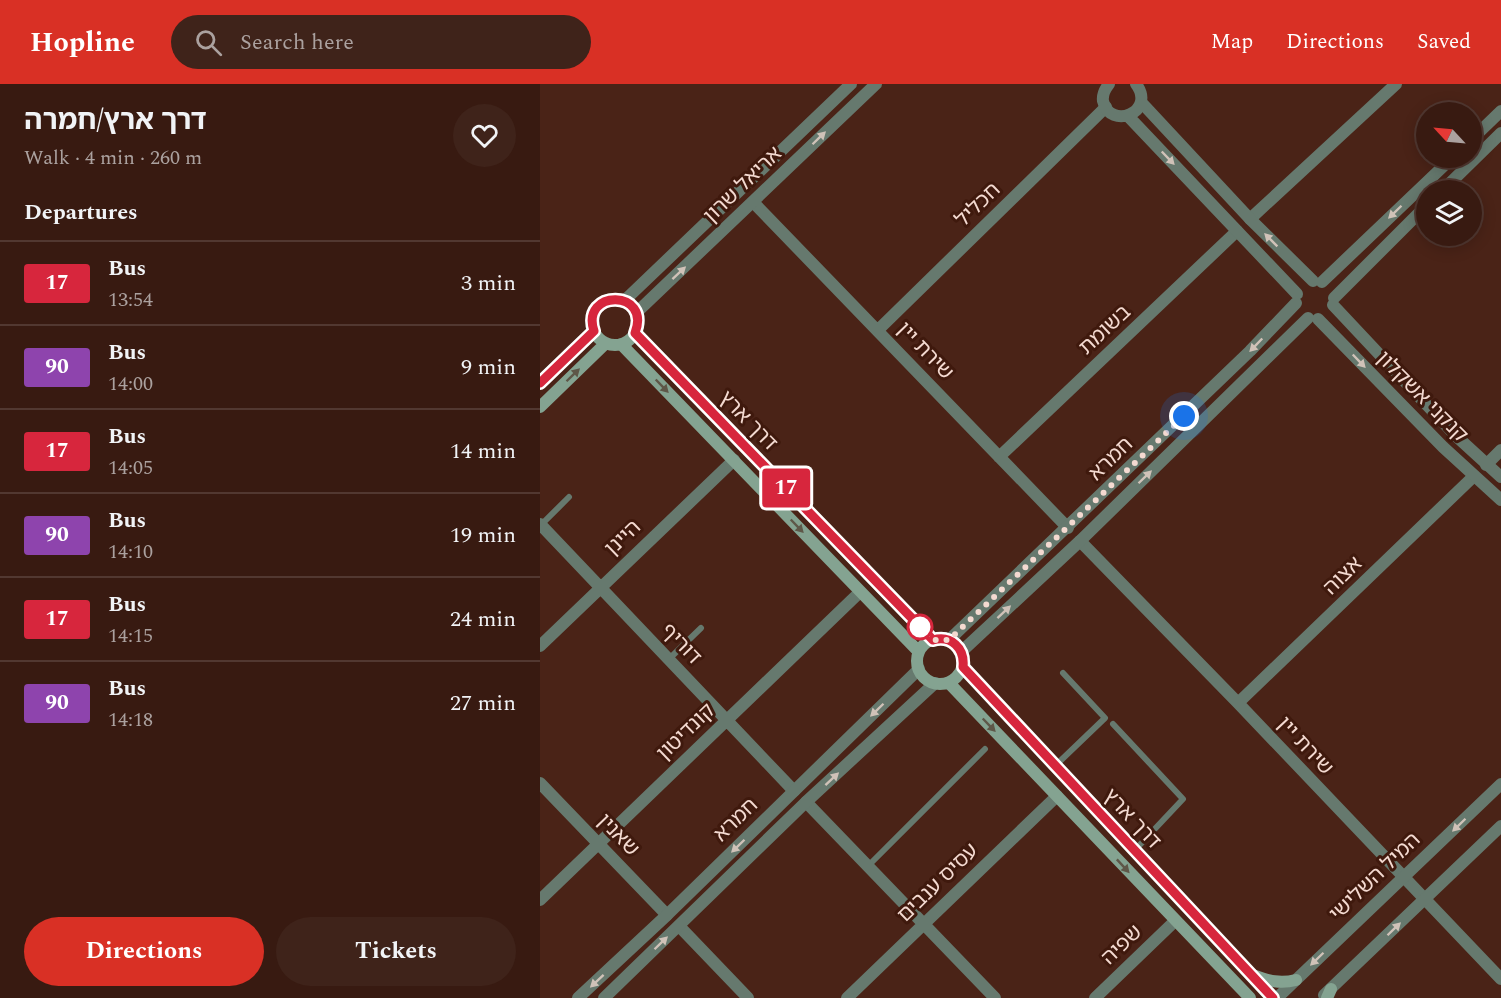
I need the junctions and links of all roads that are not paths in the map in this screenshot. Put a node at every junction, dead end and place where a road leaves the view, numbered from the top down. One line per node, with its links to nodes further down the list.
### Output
1 (850, 84): 20 (street, אריאל שרון)
2 (876, 84): 14 (street, אריאל שרון, one-way to 2)
3 (1136, 84): 6 (street)
4 (1396, 84): 16 (street)
5 (1103, 87): 7 (street)
6 (1141, 102): 9 (street); 16 (street)
7 (1106, 107): 9 (street); 24 (street, חכליל)
8 (1501, 111): 10 (street)
9 (1128, 116): 17 (street, one-way to 17)
10 (1482, 129)
11 (1501, 133): 13 (street)
12 (1441, 168): 18 (street, one-way to 18)
13 (1453, 180)
14 (753, 202): 22 (street, אריאל שרון, one-way to 14); 24 (street, שירת יין)
15 (1416, 216): 21 (street)
16 (1250, 219): 18 (street, one-way to 16)
17 (1237, 231): 19 (street); 32 (street, בשומת)
18 (1317, 282): 19 (street); 21 (street)
19 (1297, 298): 23 (street); 40 (street, חמרא, one-way to 40)
20 (624, 301): 22 (main road); 25 (main road)
21 (1334, 301): 23 (street); 34 (street, קנקני אשקלון)
22 (636, 313): 26 (main road)
23 (1313, 319): 35 (street, קנקני אשקלון, one-way to 35); 41 (street, חמרא, one-way to 23)
24 (878, 330): 32 (street, שירת יין)
25 (594, 331): 27 (main road); 29 (main road)
26 (635, 333): 28 (main road); 45 (main road, דרך ארץ)
27 (606, 343): 28 (main road); 30 (main road, one-way to 27)
28 (621, 344): 33 (main road, דרך ארץ, one-way to 33)
29 (540, 383)
30 (540, 407)
31 (1501, 450): 34 (street)
32 (999, 457): 40 (street, שירת יין)
33 (734, 460): 42 (street, היינן); 43 (main road, דרך ארץ, one-way to 43)
34 (1486, 465): 36 (street, קנקני אשקלון)
35 (1474, 476): 38 (street, קנקני אשקלון); 56 (street, אצוה)
36 (1501, 477)
37 (569, 497): 39 (lane)
38 (1501, 500)
39 (540, 525): 42 (street, דוריף)
40 (1068, 528): 46 (street, חמרא)
41 (1080, 541): 49 (street, חמרא, one-way to 41); 56 (street, שירת יין)
42 (599, 588): 47 (street, היינן); 50 (street, דוריף)
43 (860, 592): 48 (main road, דרך ארץ); 57 (street, קונדיטון)
44 (701, 628): 50 (lane)
45 (933, 640): 46 (main road); 48 (main road)
46 (949, 640): 49 (main road)
47 (540, 645)
48 (919, 652): 52 (main road)
49 (961, 652): 51 (main road)
50 (669, 659): 57 (street, דוריף)
51 (963, 667): 54 (main road); 60 (main road, דרך ארץ)
52 (919, 669): 55 (main road); 63 (street, חמרא, one-way to 63)
53 (1063, 673): 60 (lane)
54 (949, 682): 55 (main road); 64 (main road, דרך ארץ, one-way to 64)
55 (935, 684): 65 (street, חמרא, one-way to 55)
56 (1238, 703): 70 (street, שירת יין)
57 (727, 720): 63 (street, דוריף); 67 (street, קונדיטון)
58 (1113, 724): 68 (lane)
59 (985, 749): 69 (lane)
60 (1056, 766): 68 (main road, דרך ארץ)
61 (540, 783): 67 (street, שאנין)
62 (1501, 784): 70 (street, המיל השלישי, one-way to 70)
63 (794, 791): 73 (street, חמרא, one-way to 73)
64 (1057, 796): 74 (main road, דרך ארץ, one-way to 74); 75 (street, עסיס ענבים)
65 (806, 802): 69 (street); 76 (street, חמרא)
66 (1501, 826): 71 (street)
67 (598, 843): 72 (street, קונדיטון); 73 (street, שאנין)
68 (1134, 850): 77 (main road, דרך ארץ)
69 (868, 866): 75 (street)
70 (1403, 877): 71 (street, שירת יין); 79 (street, המיל השלישי, one-way to 79)
71 (1424, 899): 78 (street, שירת יין); 81 (street, one-way to 71)
72 (540, 900)
73 (667, 915): 82 (street, חמרא, one-way to 82)
74 (1175, 921): 80 (main road, דרך ארץ); 87 (street, שפיה)
75 (924, 924): 85 (street, עסיס ענבים); 86 (street)
76 (679, 926): 83 (street, חמרא, one-way to 76); 84 (street)
77 (1251, 975): 79 (main road); 89 (main road, דרך ארץ)
78 (1501, 979)
79 (1296, 980): 89 (street, המיל השלישי)
80 (1242, 993): 88 (main road, דרך ארץ)
81 (1326, 995)
82 (578, 998)
83 (604, 998)
84 (748, 998)
85 (847, 998)
86 (995, 998)
87 (1095, 998)
88 (1250, 998)
89 (1275, 998)

